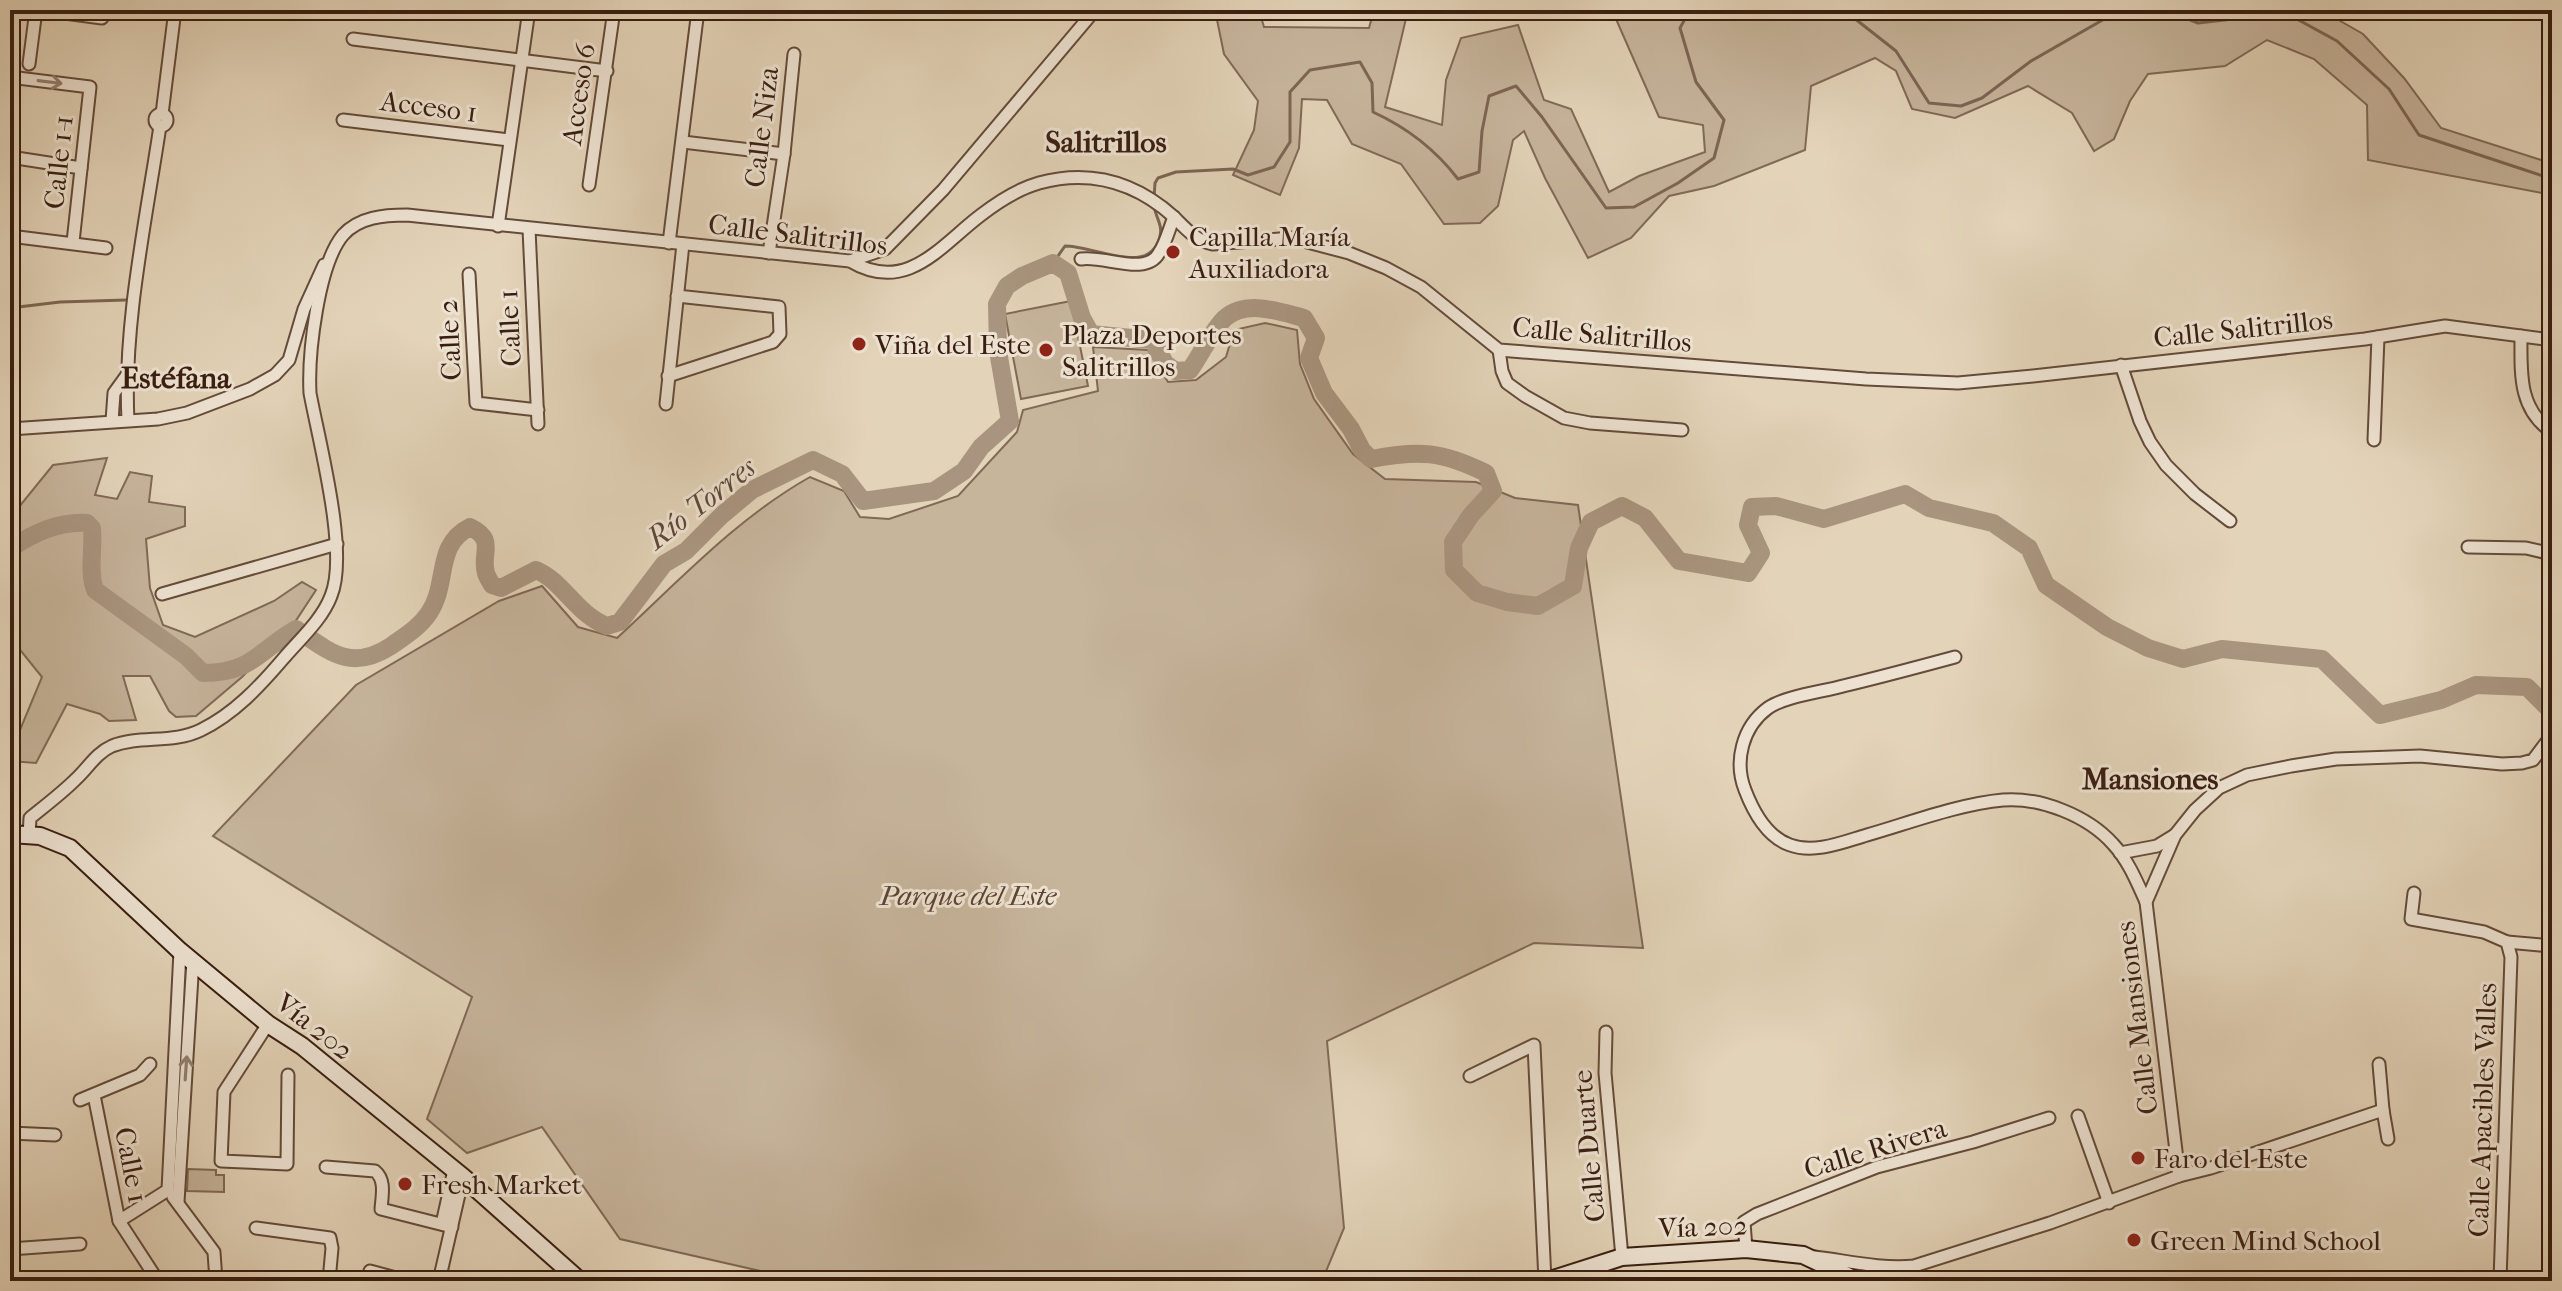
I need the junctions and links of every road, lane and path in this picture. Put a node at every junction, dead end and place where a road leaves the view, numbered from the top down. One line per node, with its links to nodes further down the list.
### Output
1 (39, 10): 7 (street); 11 (street)
2 (175, 10): 40 (street)
3 (529, 10): 10 (street)
4 (614, 10): 12 (street, Acceso 6)
5 (698, 10): 16 (street)
6 (1095, 10): 32 (street)
7 (102, 18)
8 (353, 39): 10 (street)
9 (794, 54): 17 (street, Calle Niza)
10 (521, 59): 12 (street); 15 (street)
11 (29, 64)
12 (607, 71): 20 (street, Acceso 6)
13 (10, 77): 19 (street, Calle 1-1, one-way to 19)
14 (343, 120): 15 (street, Acceso 1)
15 (509, 140): 22 (street)
16 (683, 142): 17 (street); 26 (street)
17 (784, 154): 30 (street, Calle Niza)
18 (10, 157): 19 (street)
19 (81, 168): 25 (street, Calle 1-1)
20 (589, 185)
21 (1169, 213): 31 (street); 32 (street, Calle Salitrillos); 38 (street, Calle Salitrillos)
22 (498, 226): 23 (street, Calle Salitrillos); 29 (street, Calle Salitrillos)
23 (529, 229): 26 (street, Calle Salitrillos); 43 (street, Calle 1)
24 (10, 236): 25 (street)
25 (73, 242): 28 (street)
26 (669, 243): 27 (street, Calle Salitrillos)
27 (683, 244): 30 (street, Calle Salitrillos); 34 (street)
28 (106, 248)
29 (332, 250): 44 (street); 52 (street)
30 (769, 253): 32 (street, Calle Salitrillos)
31 (1081, 259)
32 (850, 261)
33 (469, 274): 43 (street, Calle 2)
34 (677, 296): 41 (street); 41 (street)
35 (2521, 336): 36 (street, Calle Salitrillos); 37 (street, Calle Salitrillos); 49 (street)
36 (2378, 337): 39 (street, Calle Salitrillos); 50 (street)
37 (2552, 340)
38 (1499, 350): 39 (street, Calle Salitrillos); 48 (street)
39 (2121, 365): 51 (street)
40 (127, 374): 44 (street); 45 (street)
41 (668, 376): 42 (street)
42 (666, 404)
43 (538, 410): 46 (street, Calle 1)
44 (128, 420): 45 (street)
45 (112, 421): 47 (street)
46 (538, 424)
47 (10, 429)
48 (1682, 430)
49 (2552, 432)
50 (2374, 440)
51 (2230, 521)
52 (337, 544): 55 (street); 60 (street)
53 (2468, 547): 54 (street)
54 (2552, 554)
55 (162, 594)
56 (1955, 657): 61 (street)
57 (2551, 737): 59 (street, Calle Mansiones)
58 (10, 834): 60 (main road, Vía 202)
59 (2175, 835): 61 (street); 63 (street, Calle Mansiones)
60 (29, 836): 66 (main road, Vía 202)
61 (2120, 853): 63 (street)
62 (2414, 893): 64 (street, Calle Apacibles Valles)
63 (2146, 902): 84 (street, Calle Mansiones)
64 (2507, 942): 65 (street, Calle Apacibles Valles); 105 (street, Calle Apacibles Valles)
65 (2552, 946)
66 (186, 955): 67 (main road, Vía 202); 75 (street)
67 (268, 1024): 71 (street); 83 (main road, Vía 202)
68 (1606, 1032): 95 (street, Calle Duarte)
69 (150, 1064): 73 (street)
70 (2379, 1064): 76 (street)
71 (288, 1075)
72 (1470, 1076): 103 (street)
73 (94, 1095): 74 (street); 88 (street, Calle 1)
74 (80, 1100)
75 (178, 1106): 85 (street); 86 (street)
76 (2383, 1110): 81 (street); 84 (street)
77 (2078, 1116): 87 (street)
78 (2049, 1118): 93 (street, Calle Rivera)
79 (10, 1133): 80 (street)
80 (55, 1135)
81 (2388, 1139)
82 (326, 1167): 89 (street)
83 (459, 1174): 89 (street); 102 (main road, Vía 202)
84 (2179, 1176): 87 (street)
85 (168, 1190): 86 (street); 88 (street)
86 (178, 1202): 98 (street)
87 (2109, 1203): 94 (street)
88 (119, 1221): 97 (street, Calle 1)
89 (447, 1225): 101 (street)
90 (256, 1228): 99 (street)
91 (80, 1244): 92 (street)
92 (10, 1249)
93 (1746, 1249): 94 (main road, Vía 202); 95 (main road, Vía 202)
94 (1803, 1255): 104 (main road, Vía 202)
95 (1622, 1257): 103 (main road, Vía 202)
96 (370, 1271): 100 (street)
97 (158, 1281)
98 (216, 1281)
99 (329, 1281)
100 (407, 1281)
101 (439, 1281)
102 (580, 1281)
103 (1546, 1281)
104 (1858, 1281)
105 (2500, 1281)

